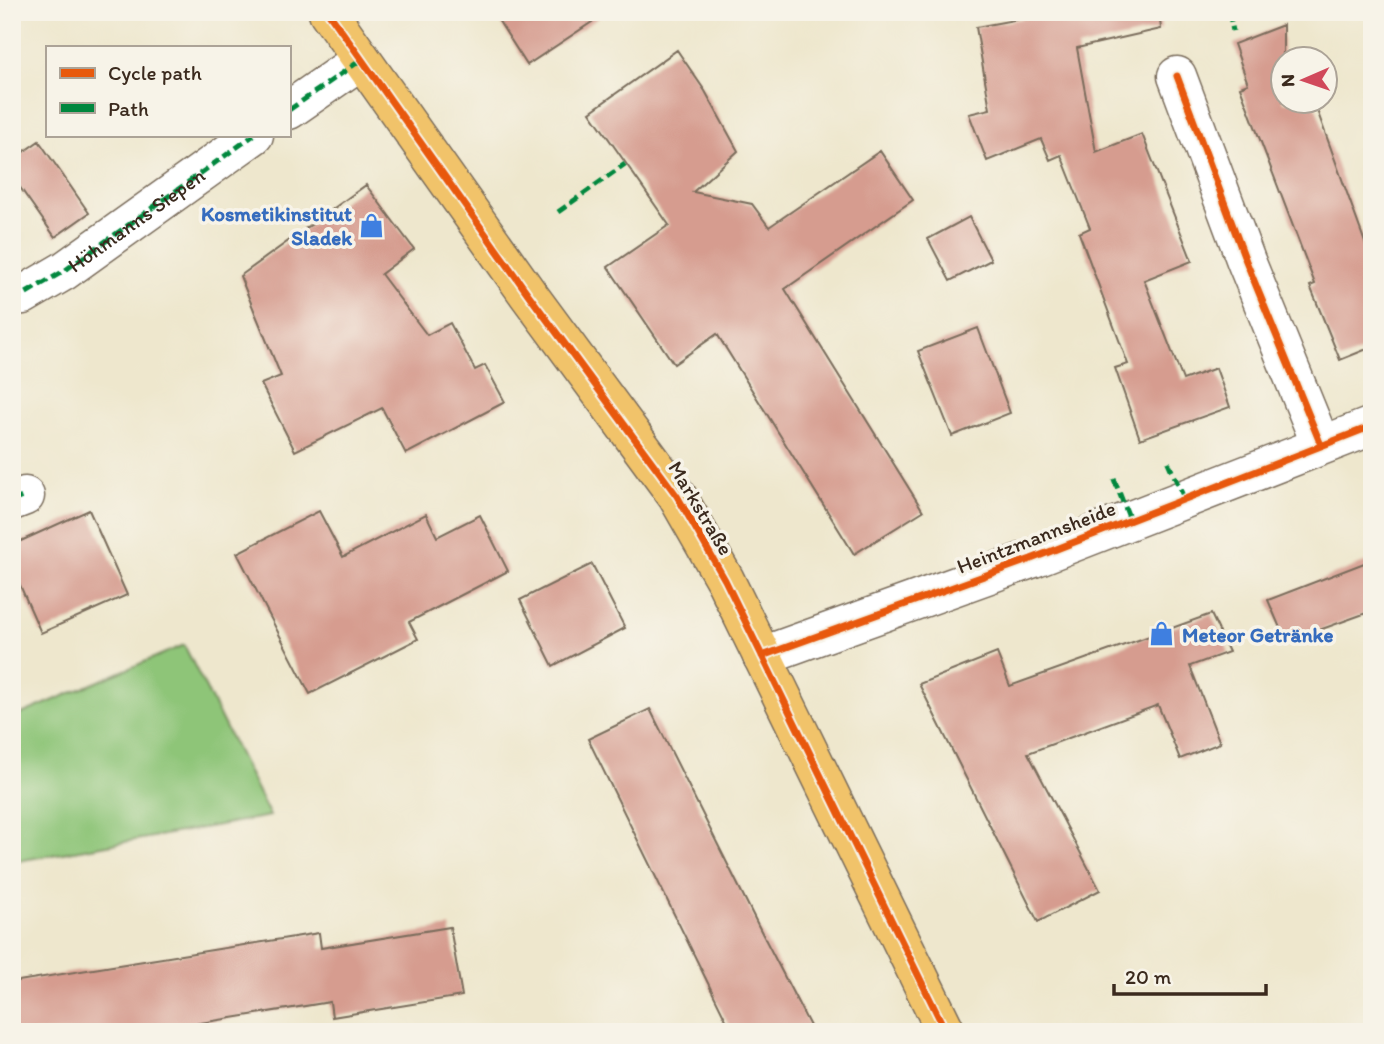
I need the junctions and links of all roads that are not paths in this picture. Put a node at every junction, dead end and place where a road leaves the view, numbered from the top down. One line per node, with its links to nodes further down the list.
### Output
1 (328, 12): 2 (main road, Markstraße)
2 (361, 60): 4 (street); 9 (main road, Markstraße)
3 (1177, 76): 8 (street)
4 (290, 109)
5 (253, 136): 6 (street, Höhmanns Siepen)
6 (12, 296)
7 (1372, 426): 8 (street, Heintzmannsheide)
8 (1321, 444): 9 (street, Heintzmannsheide)
9 (762, 656): 10 (main road, Markstraße)
10 (946, 1032)

